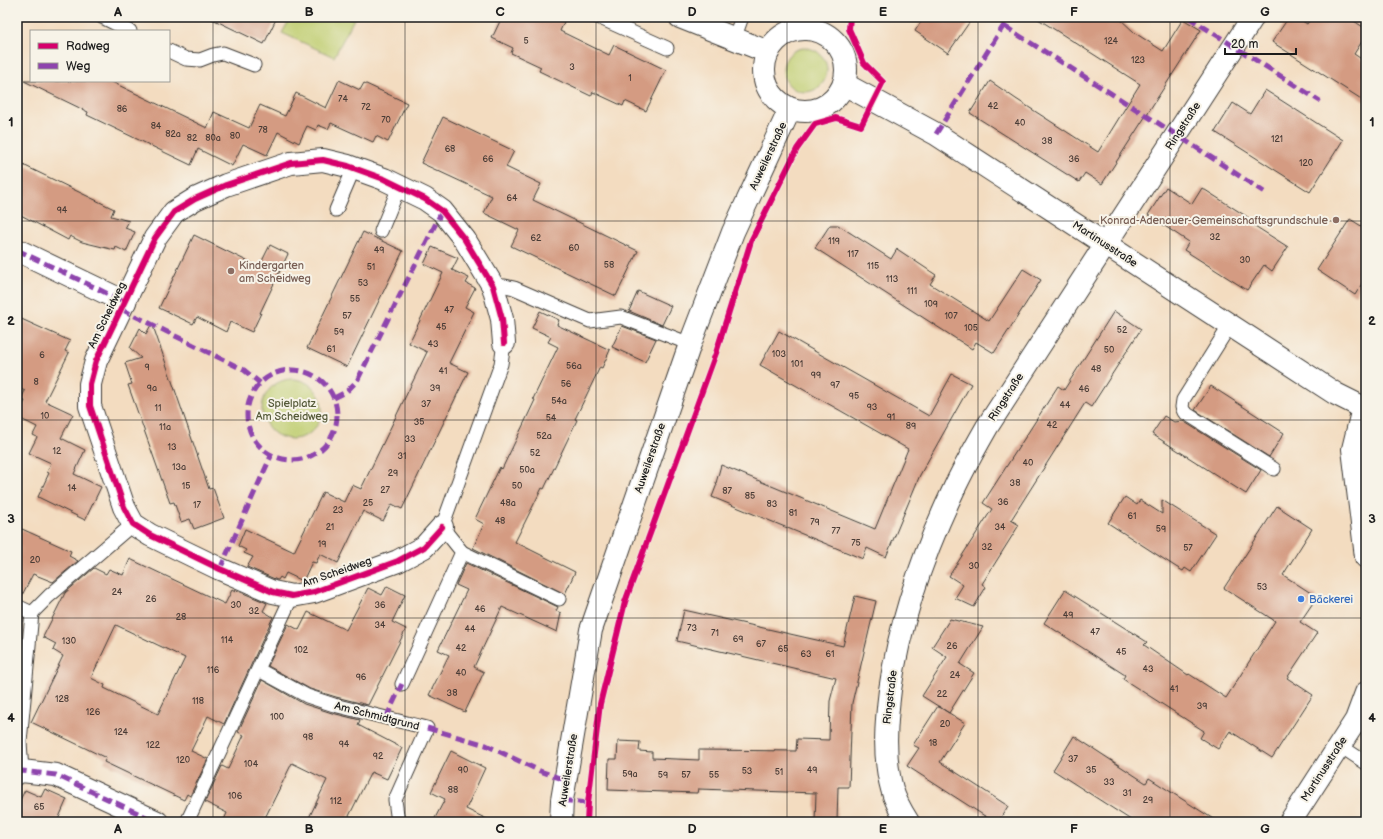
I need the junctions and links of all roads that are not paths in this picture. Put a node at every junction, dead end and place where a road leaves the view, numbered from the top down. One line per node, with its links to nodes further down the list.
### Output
1 (102, 17): 7 (lane)
2 (598, 17): 9 (lane)
3 (680, 17): 8 (street)
4 (742, 17): 8 (lane)
5 (1253, 17): 19 (street, Ringstraße)
6 (815, 23): 11 (street); 13 (street)
7 (128, 30)
8 (734, 39): 11 (street)
9 (667, 48)
10 (170, 51): 12 (lane)
11 (768, 52): 14 (street)
12 (254, 65)
13 (844, 84): 14 (street); 19 (street, Martinusstraße)
14 (790, 109): 25 (street, Auweilerstraße)
15 (354, 168): 16 (street, Am Scheidweg); 17 (lane); 22 (street, Am Scheidweg)
16 (399, 187): 18 (lane); 21 (street, Am Scheidweg)
17 (336, 210)
18 (381, 231)
19 (1105, 245): 23 (street, Martinusstraße); 48 (street, Ringstraße)
20 (17, 250): 22 (street, Am Scheidweg)
21 (493, 286): 24 (street, Am Scheidweg); 25 (lane)
22 (125, 302): 28 (street, Am Scheidweg)
23 (1230, 325): 26 (street, Martinusstraße); 27 (lane)
24 (504, 344): 29 (lane, Am Scheidweg)
25 (690, 344): 47 (street, Auweilerstraße)
26 (1365, 408): 31 (street, Martinusstraße)
27 (1274, 469)
28 (133, 524): 32 (street, Am Scheidweg); 35 (lane)
29 (442, 527): 30 (lane); 32 (street, Am Scheidweg)
30 (462, 552): 33 (lane); 37 (lane)
31 (1366, 557)
32 (292, 596): 36 (lane)
33 (559, 599)
34 (17, 606): 35 (lane)
35 (32, 613): 39 (lane)
36 (259, 670): 45 (lane); 46 (lane, Am Schmidtgrund)
37 (402, 684)
38 (1366, 693): 40 (street, Martinusstraße)
39 (18, 742): 42 (lane)
40 (1340, 745): 41 (lane); 49 (street, Martinusstraße)
41 (1366, 763)
42 (19, 772): 43 (street)
43 (132, 817): 44 (street)
44 (156, 822)
45 (187, 822)
46 (398, 822)
47 (561, 822)
48 (908, 822)
49 (1290, 822)

